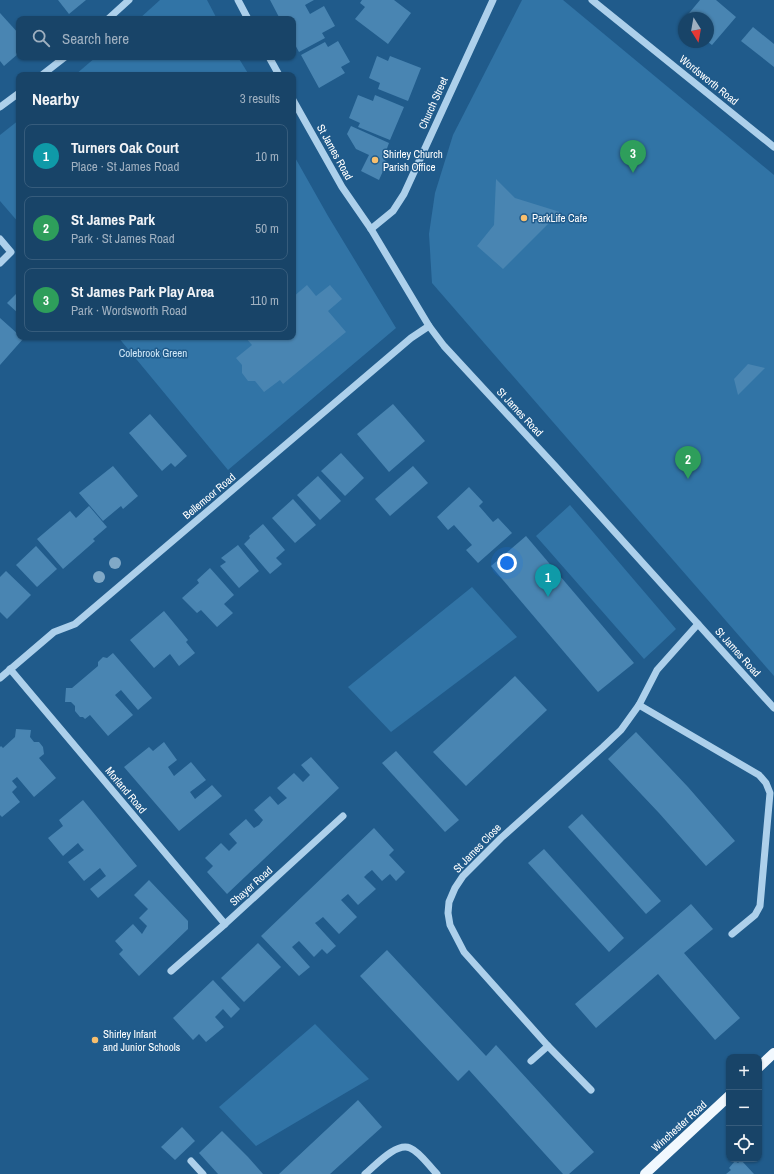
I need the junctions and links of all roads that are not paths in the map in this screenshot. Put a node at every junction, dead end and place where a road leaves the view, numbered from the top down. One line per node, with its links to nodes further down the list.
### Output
1 (129, 0): 5 (street)
2 (238, 0): 6 (street)
3 (493, 0): 15 (street, Church Street)
4 (592, 0): 14 (street, Wordsworth Road)
5 (111, 16)
6 (246, 16)
7 (61, 60): 9 (street)
8 (271, 60): 10 (street)
9 (46, 72)
10 (277, 72)
11 (16, 94): 13 (street)
12 (296, 105): 15 (street, St James Road)
13 (0, 107)
14 (774, 147)
15 (371, 228): 18 (street, St James Road)
16 (0, 239): 17 (street)
17 (0, 263)
18 (429, 326): 19 (street, St James Road); 20 (street, Bellemoor Road)
19 (698, 624): 22 (street, St James Close); 23 (street, St James Road)
20 (10, 669): 21 (street, Bellemoor Road); 25 (street, Morland Road)
21 (0, 678)
22 (639, 704): 26 (street); 28 (street, St James Close)
23 (774, 708)
24 (343, 816): 25 (street, Shayer Road)
25 (226, 924): 27 (street, Shayer Road)
26 (732, 934)
27 (171, 971)
28 (548, 1046): 30 (street); 32 (street, St James Close)
29 (774, 1053): 31 (main road)
30 (531, 1062)
31 (762, 1064)
32 (591, 1090)
33 (726, 1099): 38 (main road, Winchester Road)
34 (191, 1161): 35 (street)
35 (203, 1174)
36 (365, 1174): 37 (street)
37 (437, 1174)
38 (644, 1174)

